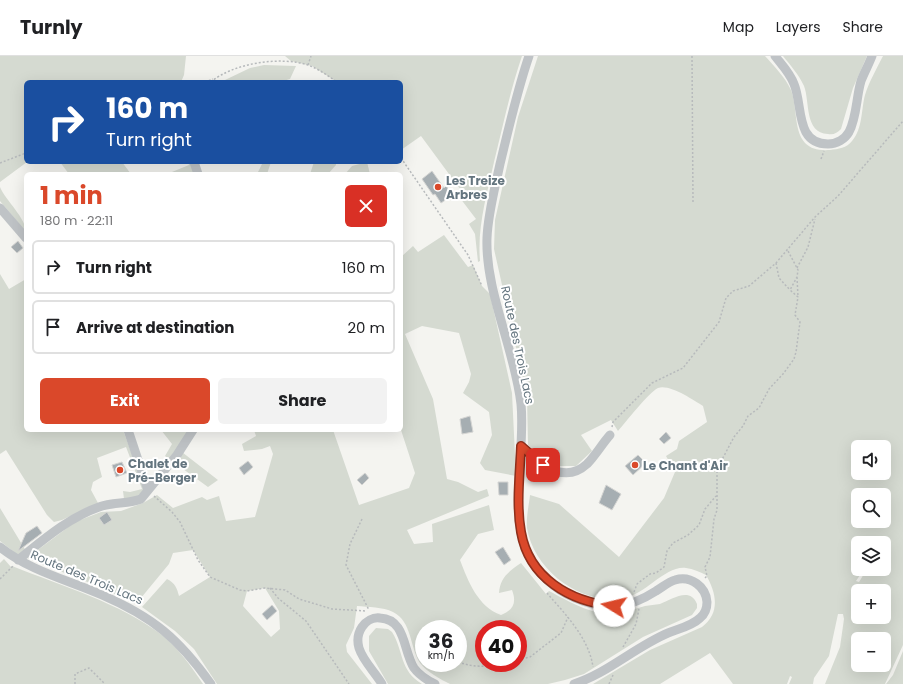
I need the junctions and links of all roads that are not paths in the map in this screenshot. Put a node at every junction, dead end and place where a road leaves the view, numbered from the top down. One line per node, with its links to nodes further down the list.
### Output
1 (529, 56): 9 (street, Route des Trois Lacs)
2 (775, 56): 3 (street)
3 (872, 56)
4 (0, 208): 5 (street)
5 (24, 236)
6 (129, 432): 10 (street)
7 (192, 432): 10 (street)
8 (610, 435): 9 (street)
9 (521, 446): 16 (street, Route des Trois Lacs)
10 (148, 490): 12 (street)
11 (0, 547): 12 (street, Route des Trois Lacs)
12 (18, 560): 13 (street, Route des Trois Lacs)
13 (211, 684)
14 (382, 684): 15 (street)
15 (435, 684)
16 (574, 684)

